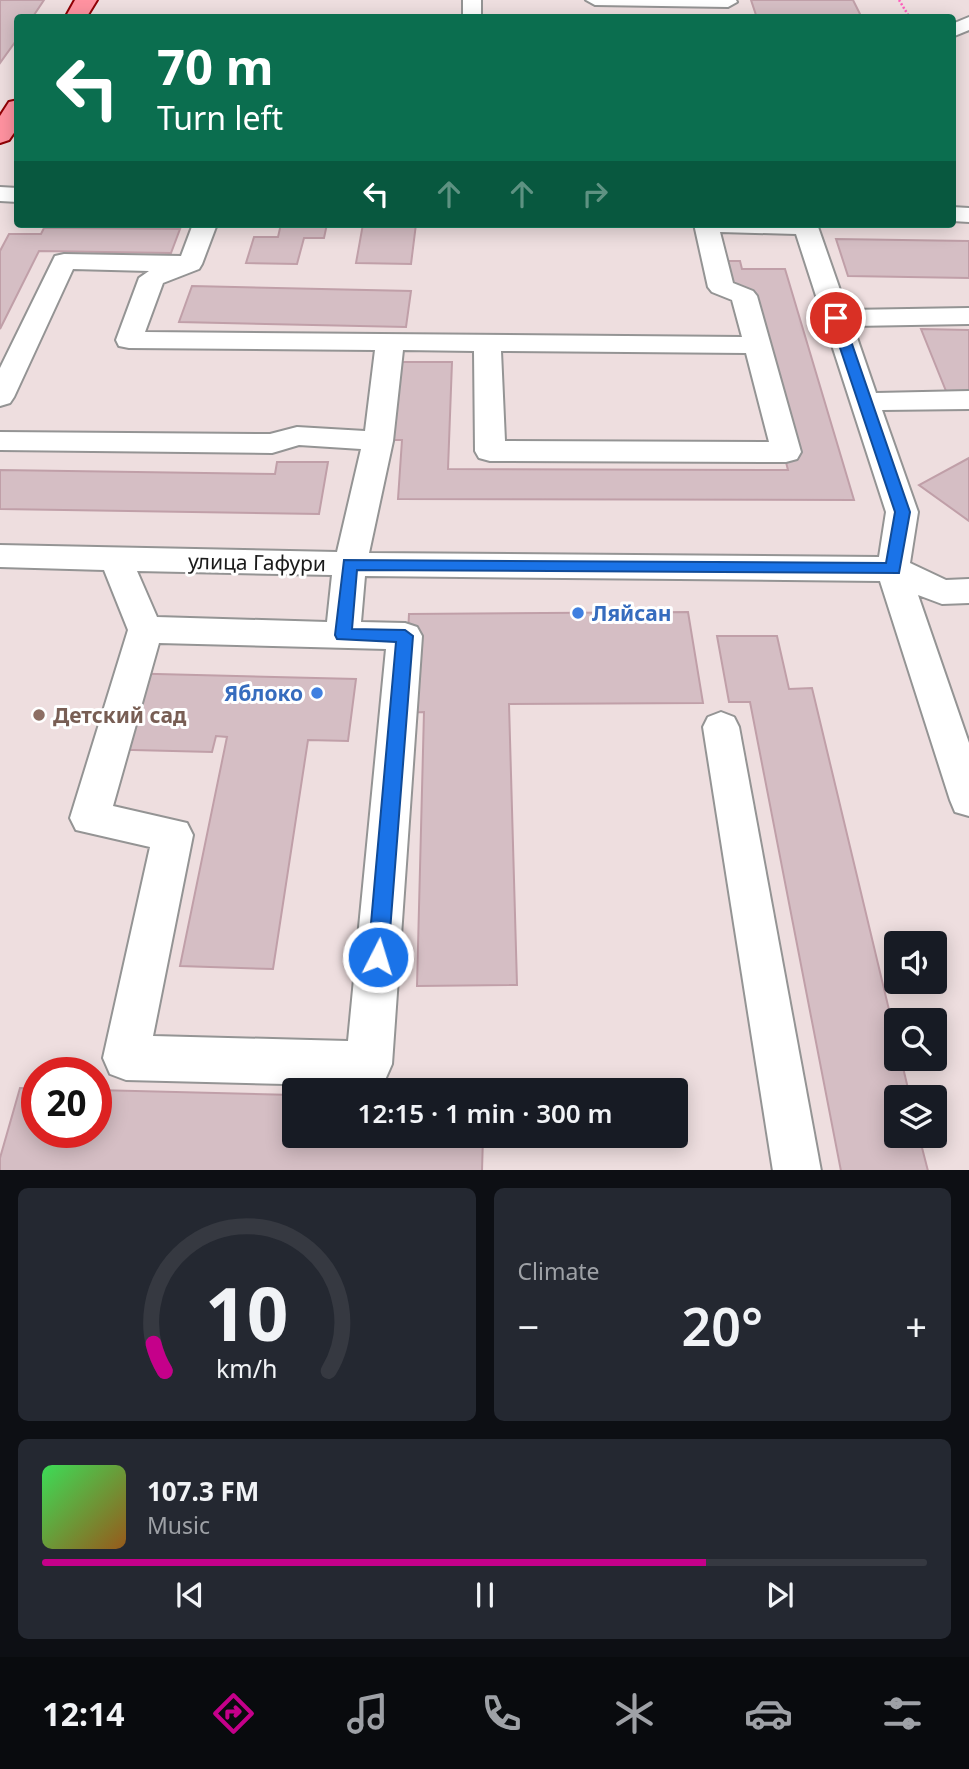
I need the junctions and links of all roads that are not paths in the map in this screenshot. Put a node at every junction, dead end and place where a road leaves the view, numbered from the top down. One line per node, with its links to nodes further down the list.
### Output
1 (595, 0): 2 (street)
2 (730, 6)
3 (14, 113): 4 (main road)
4 (0, 135)
5 (204, 228): 8 (street)
6 (707, 228): 13 (street)
7 (806, 228): 10 (street)
8 (190, 264): 11 (street); 14 (street)
9 (969, 316): 10 (street)
10 (836, 318): 16 (street)
11 (390, 342): 12 (street); 17 (street)
12 (488, 343): 13 (street); 13 (street)
13 (759, 345)
14 (0, 397)
15 (969, 400): 16 (street)
16 (865, 402): 22 (street)
17 (378, 440): 18 (street); 21 (street)
18 (0, 441)
19 (0, 556): 20 (street, улица Гафури)
20 (116, 559): 21 (street, улица Гафури); 24 (street)
21 (350, 564): 22 (street, улица Гафури); 25 (street)
22 (893, 569): 23 (street); 27 (street)
23 (969, 591)
24 (145, 630): 25 (street); 25 (street)
25 (343, 635)
26 (720, 727): 28 (street)
27 (969, 800)
28 (797, 1170)

